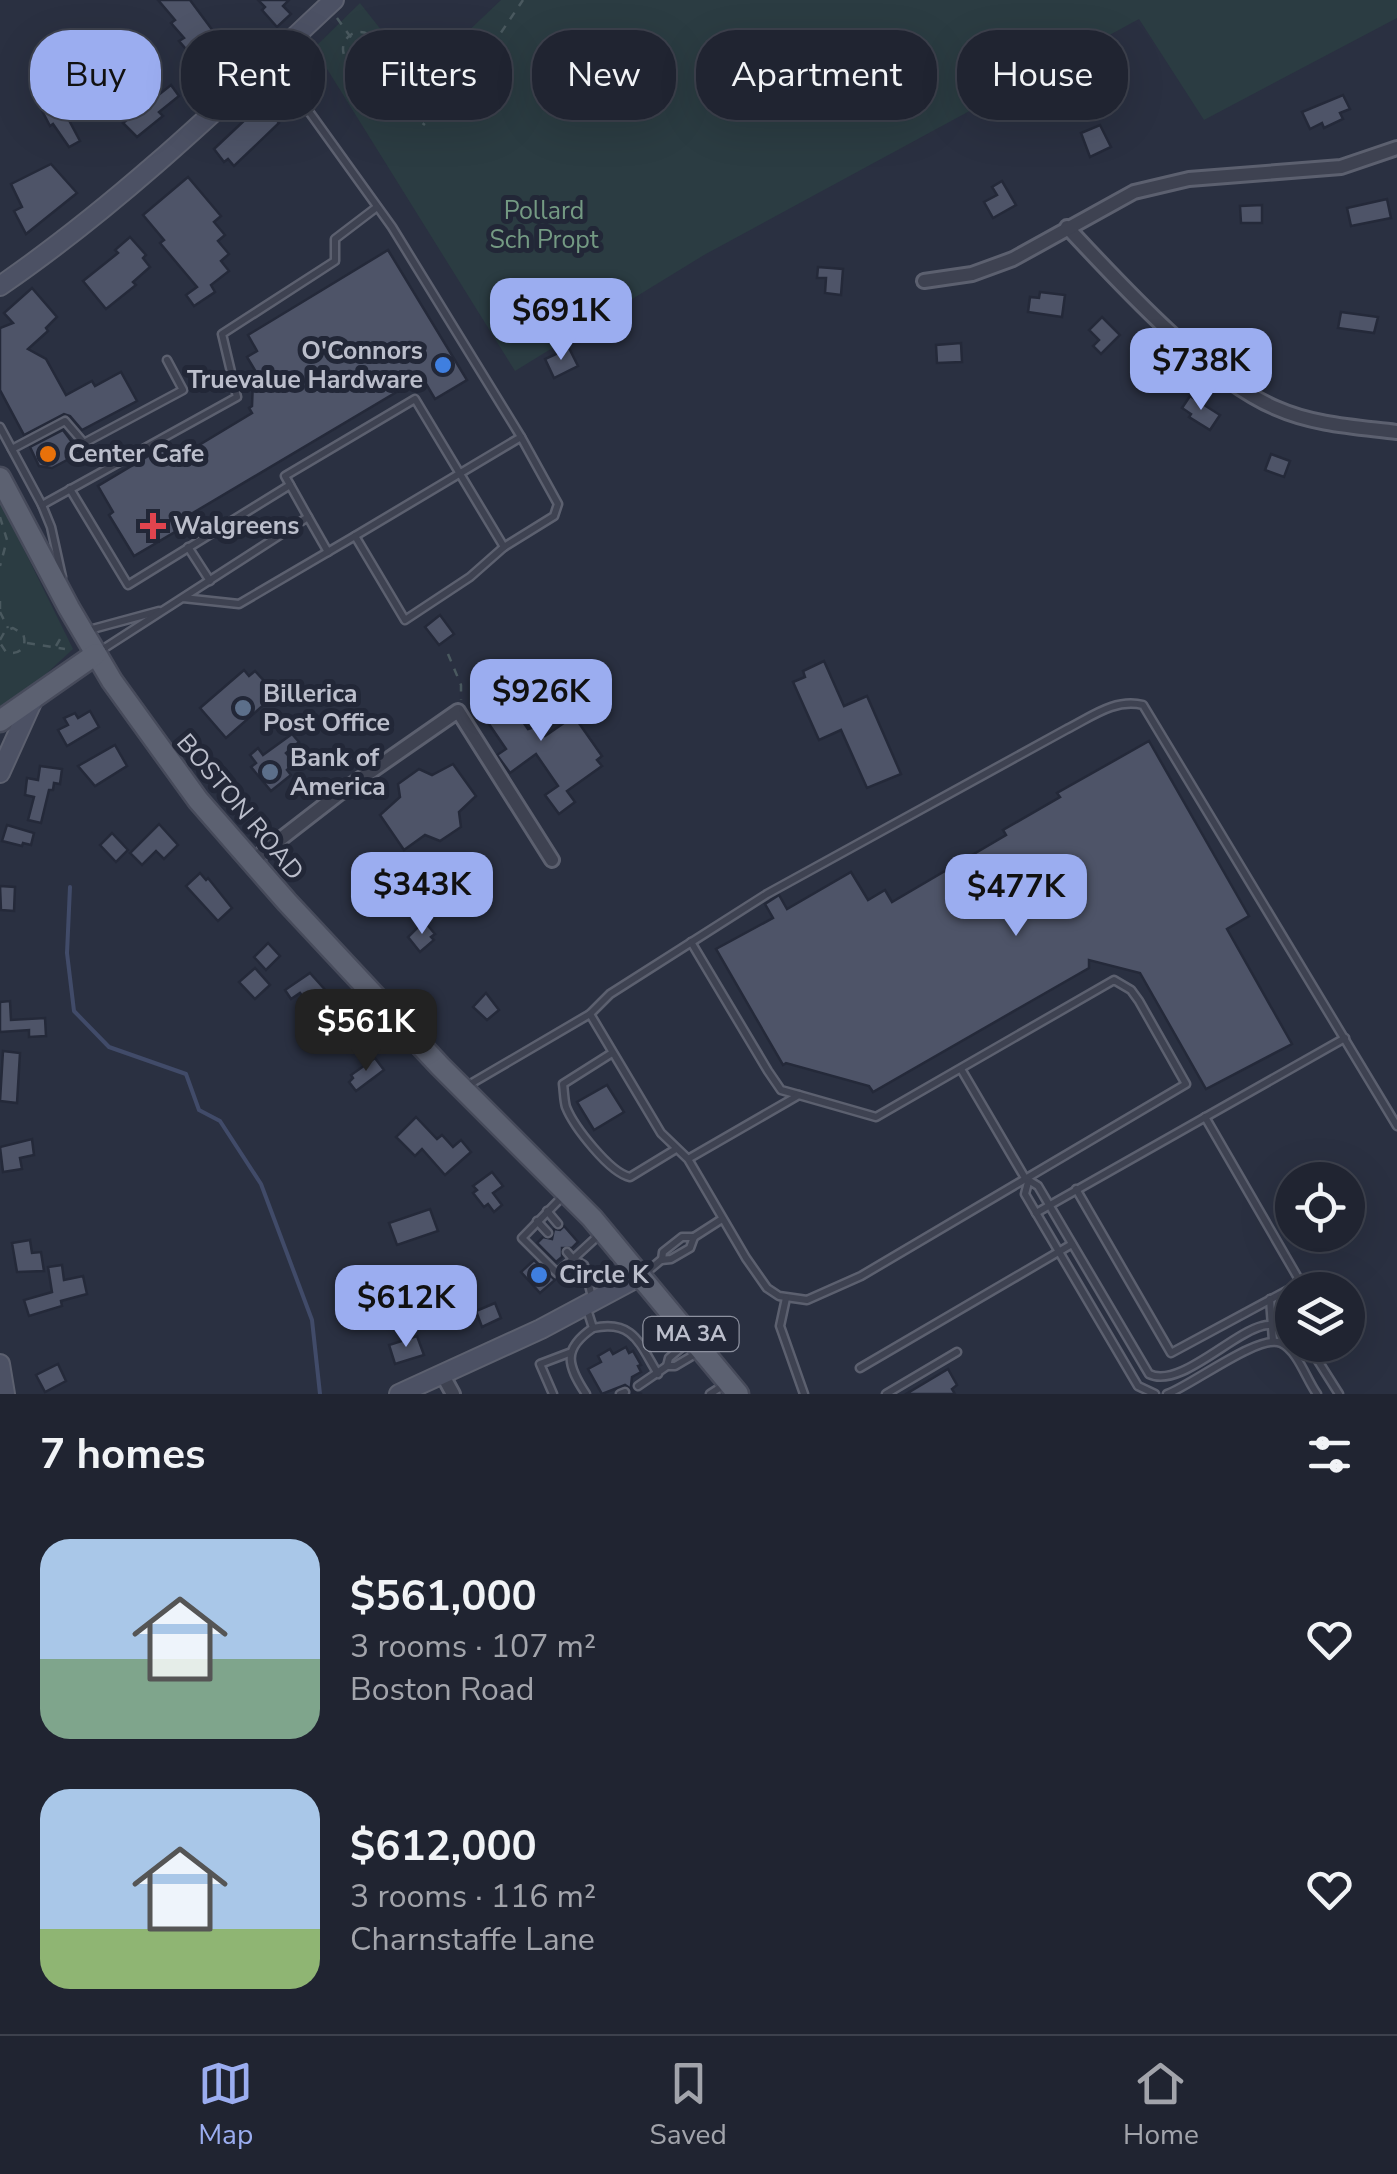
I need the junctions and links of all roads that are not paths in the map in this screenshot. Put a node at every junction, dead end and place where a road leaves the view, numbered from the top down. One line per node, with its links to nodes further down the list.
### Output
1 (335, 8): 2 (main road)
2 (307, 30)
3 (201, 120): 9 (main road)
4 (315, 120): 6 (lane)
5 (1397, 148): 7 (street)
6 (377, 207): 13 (lane); 18 (lane)
7 (1068, 227): 8 (street); 12 (street)
8 (924, 281)
9 (0, 286)
10 (167, 360): 14 (lane)
11 (0, 428): 14 (lane)
12 (1397, 432)
13 (521, 437): 15 (lane); 22 (lane)
14 (12, 449): 19 (lane)
15 (460, 474): 17 (lane); 21 (lane); 22 (lane)
16 (0, 478): 27 (main road, BOSTON ROAD / MA 3A)
17 (290, 485): 20 (lane); 23 (lane)
18 (70, 489): 19 (lane); 23 (lane)
19 (42, 505): 27 (lane)
20 (308, 517): 24 (lane); 25 (lane)
21 (355, 536): 22 (lane); 24 (lane)
22 (504, 547)
23 (188, 548): 25 (lane)
24 (328, 552): 26 (lane)
25 (210, 581): 26 (lane)
26 (183, 598): 28 (lane)
27 (68, 608): 29 (main road, BOSTON ROAD / MA 3A)
28 (165, 610): 29 (lane); 30 (lane)
29 (73, 633): 30 (main road, BOSTON ROAD / MA 3A)
30 (96, 654): 31 (main road); 35 (main road, BOSTON ROAD / MA 3A)
31 (33, 700): 32 (main road); 33 (main road)
32 (0, 721)
33 (0, 773)
34 (552, 860): 35 (street)
35 (251, 862): 41 (main road, BOSTON ROAD / MA 3A)
36 (690, 942): 37 (lane); 38 (lane); 42 (lane)
37 (590, 1014): 39 (lane); 41 (lane)
38 (1345, 1038): 43 (lane); 44 (lane)
39 (612, 1053): 45 (lane); 45 (lane)
40 (961, 1070): 42 (lane); 47 (lane); 47 (lane)
41 (462, 1089): 49 (main road, BOSTON ROAD / MA 3A)
42 (798, 1095): 46 (lane)
43 (1205, 1117): 48 (lane); 63 (lane)
44 (1397, 1126)
45 (677, 1149): 46 (lane)
46 (688, 1158): 53 (lane)
47 (1026, 1180): 50 (lane); 52 (lane); 62 (lane)
48 (1076, 1188): 50 (lane); 63 (lane)
49 (567, 1192): 51 (lane); 56 (main road, BOSTON ROAD / MA 3A)
50 (1049, 1205): 52 (lane); 58 (lane)
51 (546, 1212): 54 (lane); 55 (lane)
52 (1036, 1214): 59 (lane)
53 (722, 1219): 61 (lane); 62 (lane)
54 (537, 1221): 57 (lane); 60 (lane)
55 (558, 1224)
56 (604, 1231): 60 (lane); 61 (main road, BOSTON ROAD / MA 3A)
57 (548, 1232)
58 (1072, 1244): 59 (lane); 77 (lane)
59 (1058, 1252): 74 (lane); 88 (lane)
60 (570, 1256): 64 (lane)
61 (642, 1275): 64 (main road); 68 (main road, BOSTON ROAD / MA 3A)
62 (786, 1298): 86 (lane)
63 (1270, 1299): 65 (lane)
64 (590, 1304): 66 (lane); 75 (main road)
65 (1273, 1326): 67 (lane); 77 (lane)
66 (593, 1328): 70 (lane); 76 (lane)
67 (1273, 1341): 89 (lane); 90 (lane)
68 (698, 1344): 73 (lane); 73 (lane); 79 (main road, BOSTON ROAD / MA 3A)
69 (956, 1352): 87 (lane)
70 (570, 1353): 83 (lane); 84 (lane)
71 (1319, 1362): 91 (lane)
72 (0, 1364): 80 (main road)
73 (667, 1366): 76 (lane)
74 (860, 1368)
75 (442, 1374): 81 (main road); 82 (street)
76 (658, 1374): 78 (lane)
77 (1156, 1378): 88 (lane)
78 (638, 1386)
79 (734, 1388): 85 (lane)
80 (5, 1394)
81 (399, 1394)
82 (453, 1394)
83 (553, 1394)
84 (586, 1394)
85 (710, 1394)
86 (804, 1394)
87 (886, 1394)
88 (1153, 1394)
89 (1167, 1394)
90 (1317, 1394)
91 (1339, 1394)

